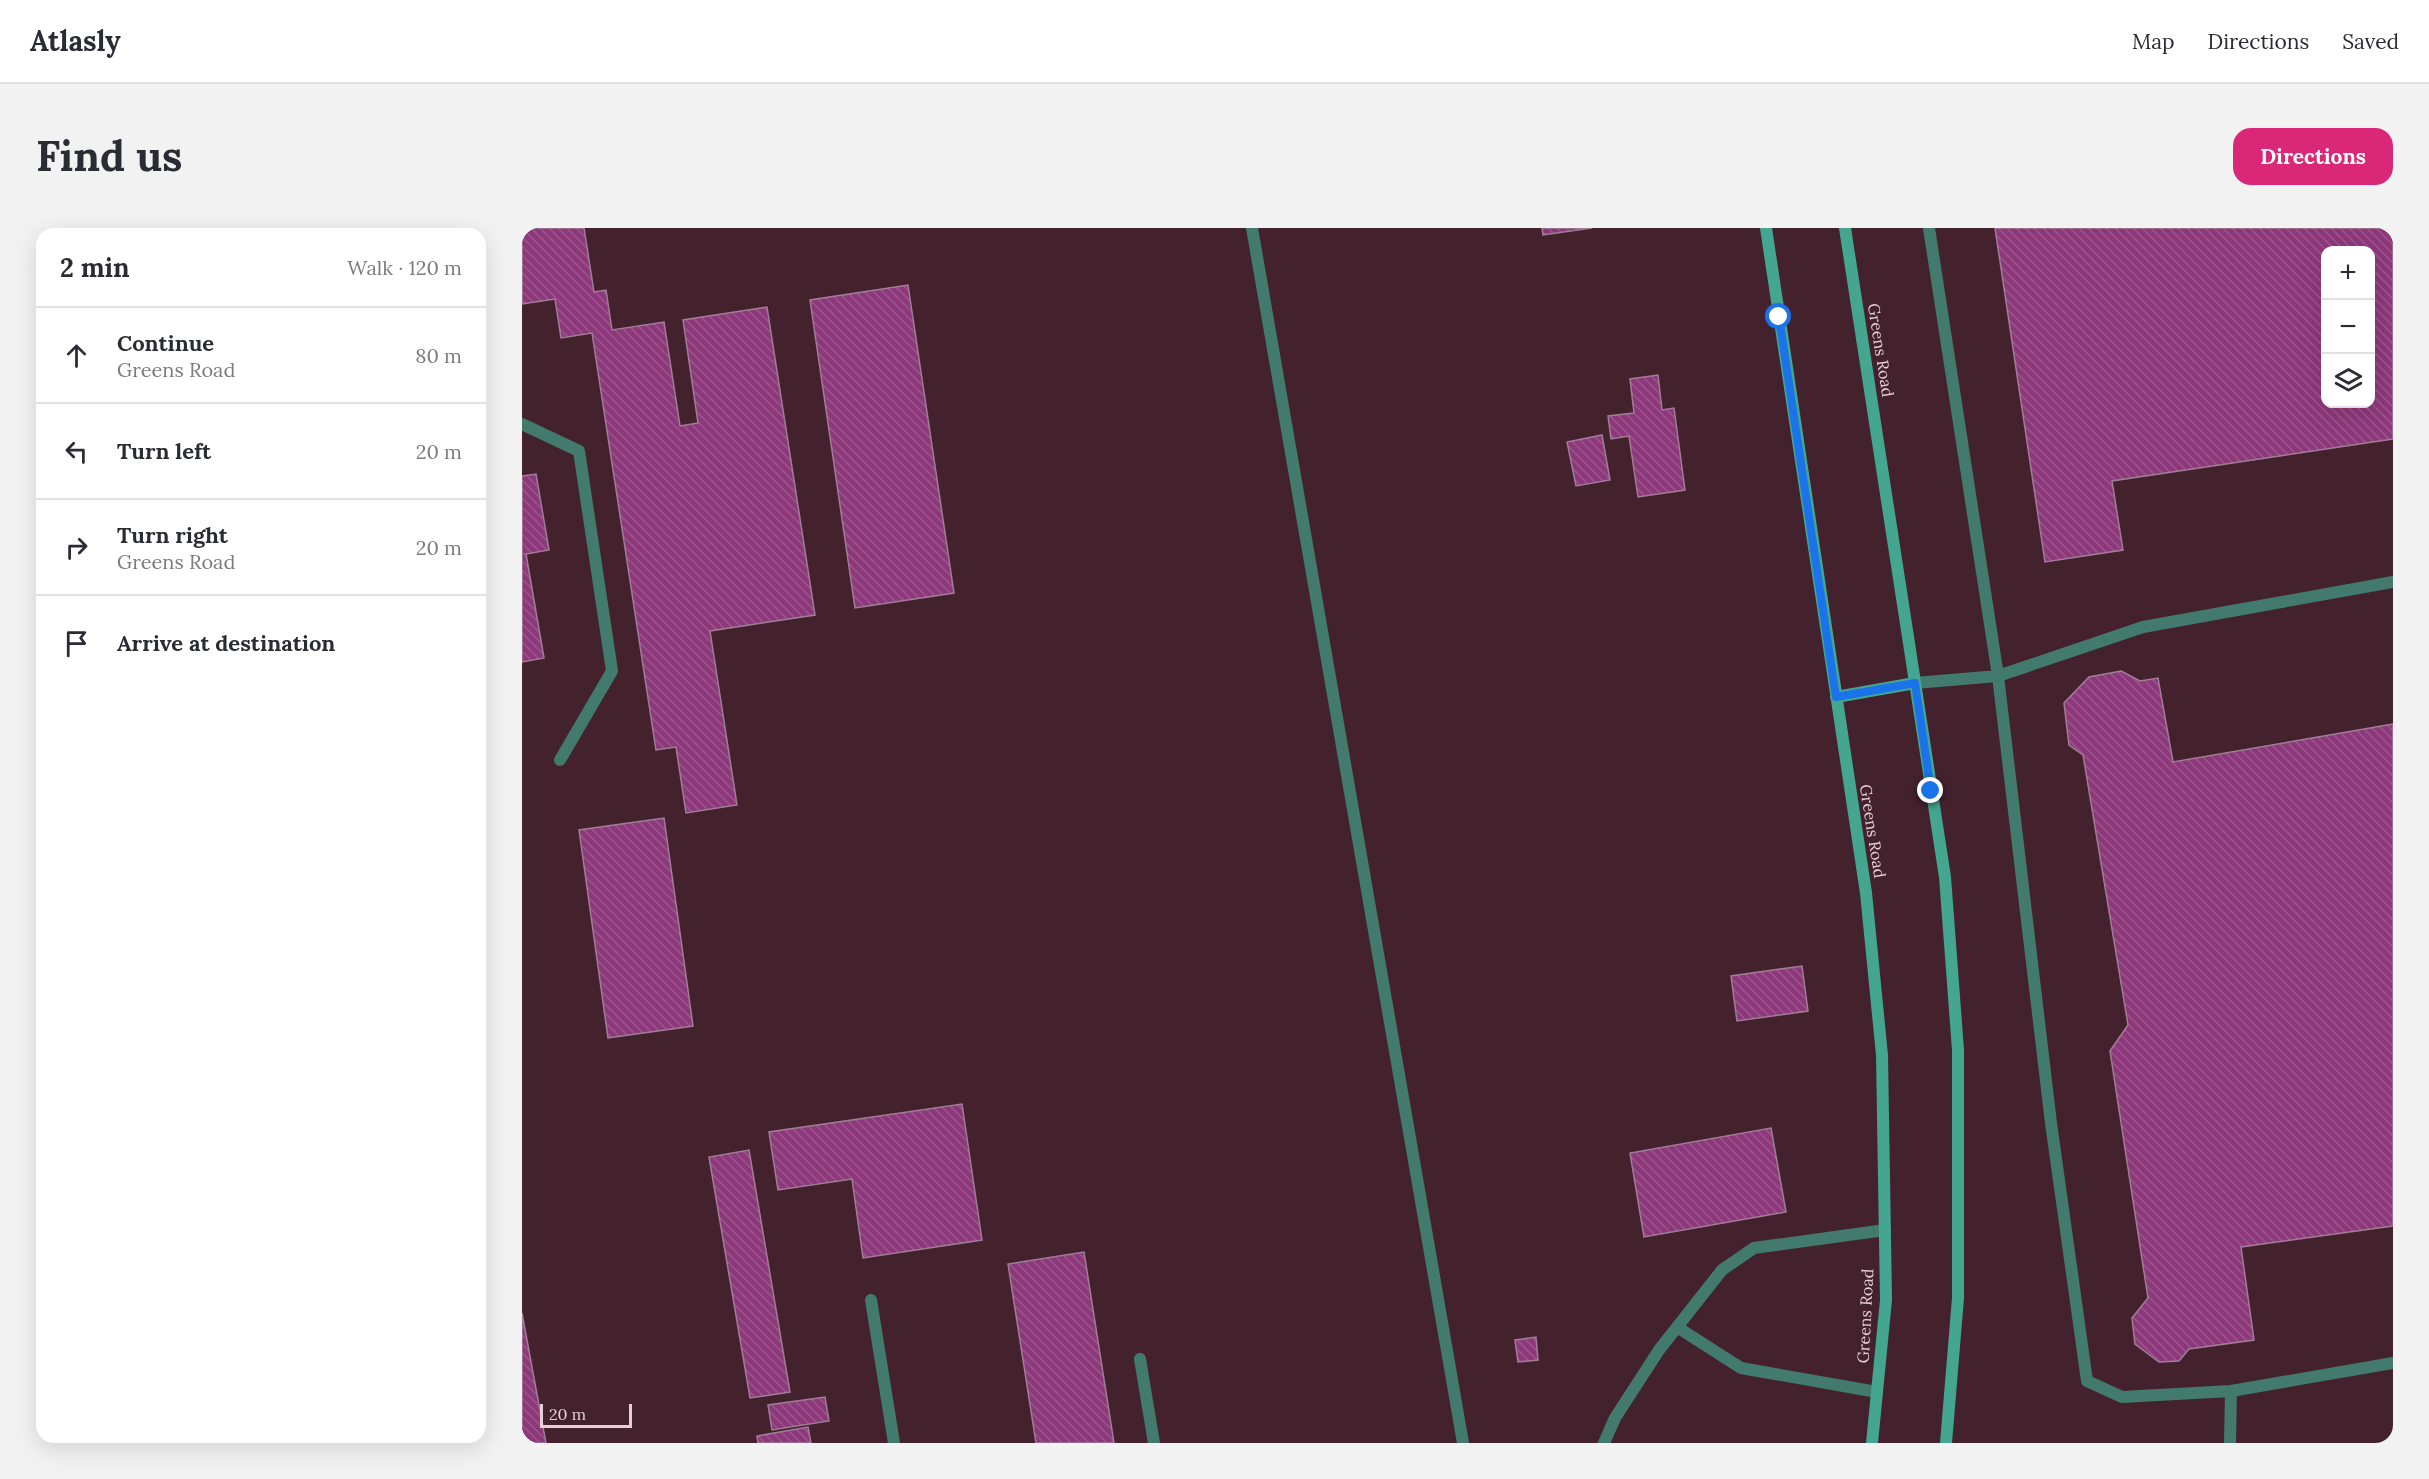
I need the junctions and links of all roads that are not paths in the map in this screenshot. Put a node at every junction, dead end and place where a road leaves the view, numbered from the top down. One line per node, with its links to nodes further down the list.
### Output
1 (1252, 228): 20 (lane)
2 (1766, 228): 9 (main road, Greens Road)
3 (1845, 228): 8 (main road, Greens Road)
4 (1929, 228): 7 (lane)
5 (522, 424): 10 (lane)
6 (2393, 582): 7 (lane)
7 (1998, 676): 8 (lane); 16 (lane)
8 (1915, 683): 9 (main road); 23 (main road, Greens Road)
9 (1836, 697): 11 (main road, Greens Road)
10 (560, 760)
11 (1884, 1230): 13 (lane); 17 (main road, Greens Road)
12 (871, 1300): 18 (lane)
13 (1677, 1327): 17 (lane); 21 (lane)
14 (1140, 1359): 19 (lane)
15 (2393, 1363): 16 (lane)
16 (2231, 1391): 24 (lane)
17 (1877, 1392): 22 (main road, Greens Road)
18 (894, 1443)
19 (1154, 1443)
20 (1463, 1443)
21 (1604, 1443)
22 (1872, 1443)
23 (1946, 1443)
24 (2230, 1443)

